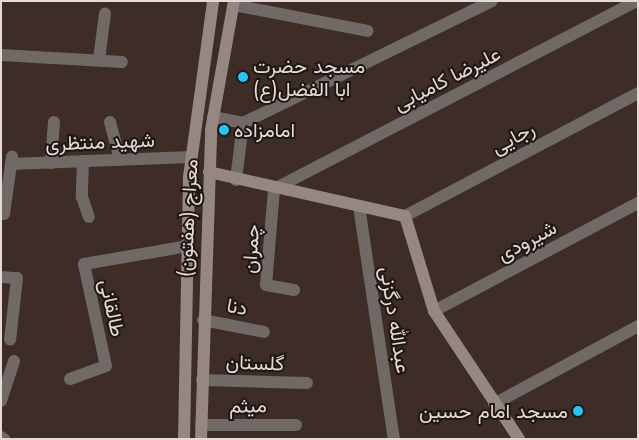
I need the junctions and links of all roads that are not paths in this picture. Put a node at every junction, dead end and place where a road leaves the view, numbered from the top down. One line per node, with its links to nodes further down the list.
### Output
1 (213, 1): 15 (main road, معراج (هفتون))
2 (492, 1): 14 (street)
3 (637, 1): 21 (street, علیرضا کامیابی)
4 (234, 3): 6 (street); 11 (main road, معراج (هفتون))
5 (105, 13): 8 (street)
6 (368, 31)
7 (1, 55): 8 (street)
8 (100, 60): 9 (street)
9 (122, 62)
10 (638, 93): 25 (street, رجایی)
11 (213, 117): 14 (street); 19 (main road, معراج (هفتون))
12 (54, 122): 18 (street)
13 (110, 122): 16 (street)
14 (242, 122): 20 (street)
15 (191, 157): 16 (street, شهید منتظری); 27 (main road, معراج (هفتون))
16 (120, 160): 17 (street, شهید منتظری)
17 (83, 161): 18 (street, شهید منتظری); 26 (street)
18 (51, 163): 24 (street, شهید منتظری)
19 (209, 172): 20 (main road); 31 (main road, معراج (هفتون))
20 (236, 180): 21 (main road)
21 (274, 189): 23 (main road); 29 (street, چمران)
22 (638, 203): 30 (street, شیرودی)
23 (358, 206): 25 (main road); 48 (street, عبدالله درگزنی)
24 (4, 214)
25 (404, 216): 30 (main road)
26 (89, 217)
27 (188, 246): 36 (street, طالقانی); 42 (main road, معراج (هفتون))
28 (1, 277): 34 (street)
29 (294, 290)
30 (434, 311): 40 (main road)
31 (203, 320): 33 (street, دنا); 37 (main road, معراج (هفتون))
32 (638, 326): 40 (street)
33 (264, 332)
34 (10, 340)
35 (14, 361): 39 (street)
36 (70, 379)
37 (202, 380): 38 (street, گلستان); 43 (main road, معراج (هفتون))
38 (307, 383)
39 (1, 401)
40 (494, 404): 49 (main road)
41 (296, 424): 43 (street, میثم)
42 (184, 425): 43 (main road); 46 (main road, معراج (هفتون))
43 (201, 425): 47 (main road, معراج (هفتون))
44 (1, 437): 45 (street)
45 (4, 439)
46 (184, 439)
47 (201, 439)
48 (394, 439)
49 (519, 439)

